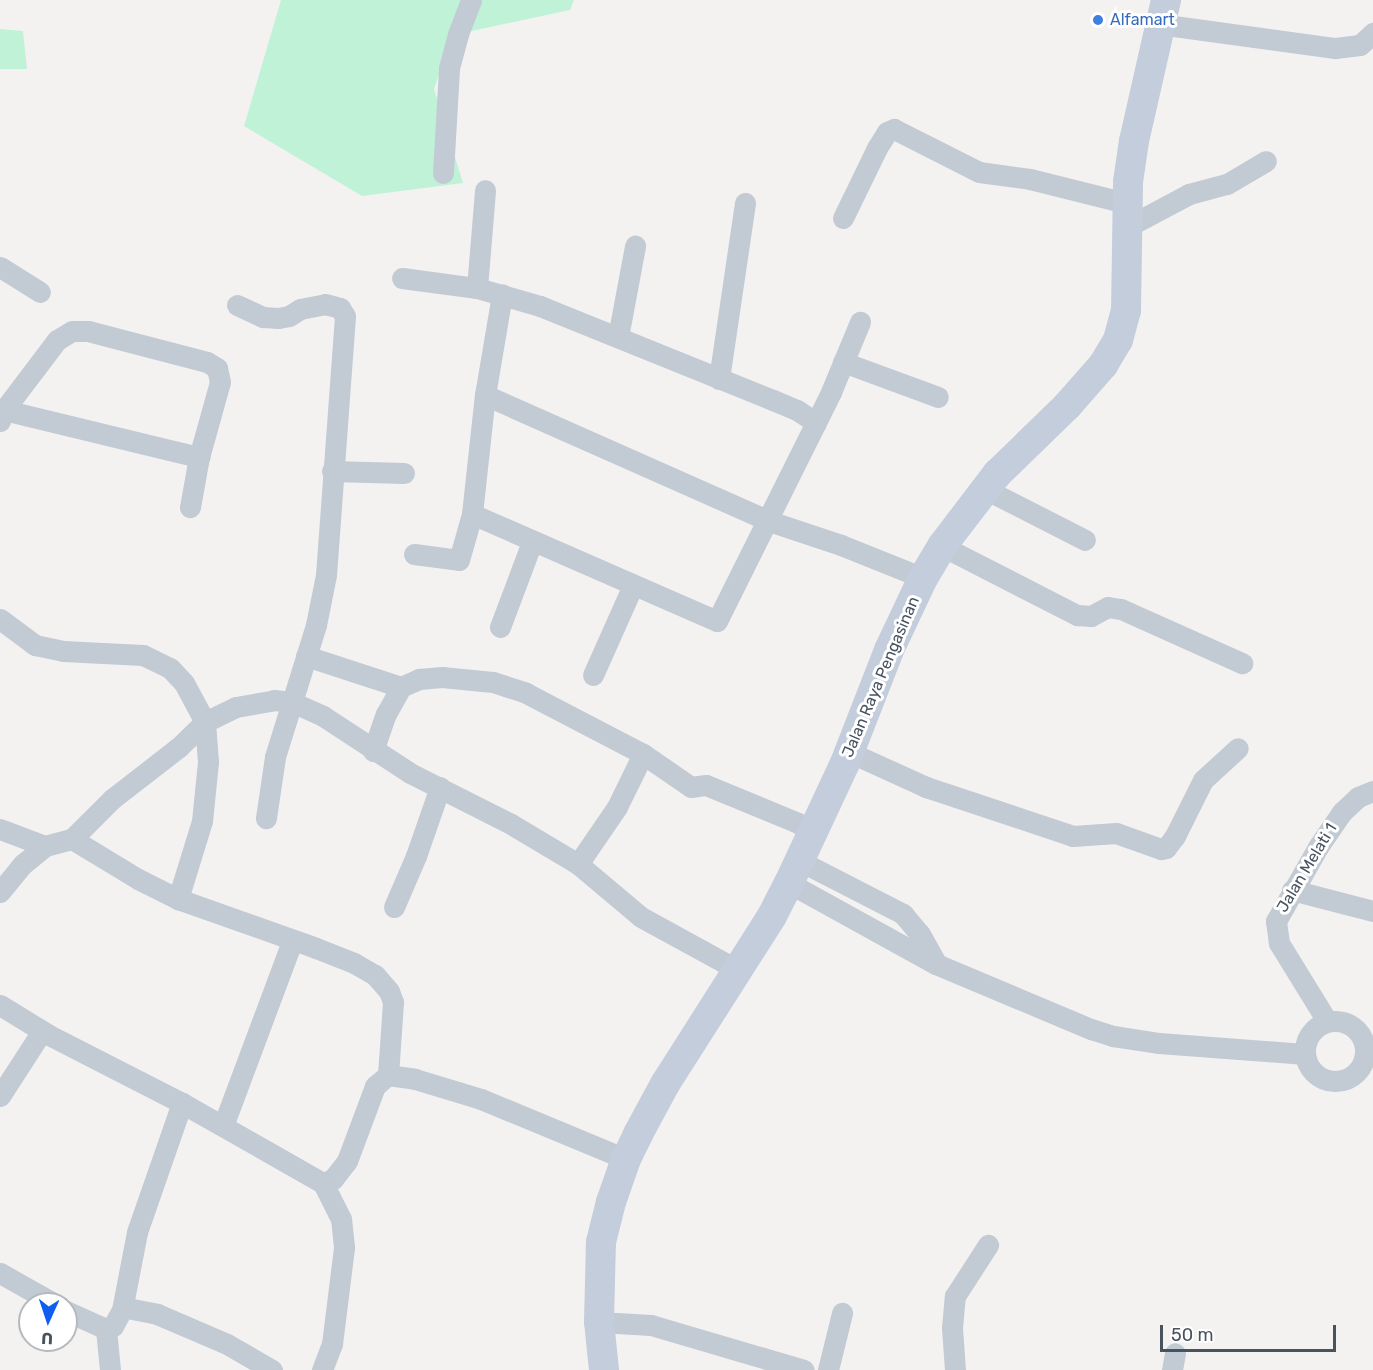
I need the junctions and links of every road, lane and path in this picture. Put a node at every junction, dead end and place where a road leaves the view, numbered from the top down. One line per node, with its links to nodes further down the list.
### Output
1 (471, 0): 5 (street)
2 (1163, 12): 3 (street); 8 (main road, Jalan Raya Pengasinan)
3 (1373, 33)
4 (1266, 161): 8 (street)
5 (443, 173)
6 (485, 189): 13 (street)
7 (745, 203): 20 (street)
8 (1126, 215): 9 (street); 28 (main road, Jalan Raya Pengasinan)
9 (843, 218)
10 (634, 246): 18 (street)
11 (0, 267): 14 (street)
12 (402, 278): 13 (street)
13 (477, 288): 15 (street)
14 (40, 292)
15 (502, 294): 18 (street); 21 (street)
16 (237, 305): 26 (street)
17 (860, 322): 19 (street)
18 (618, 337): 20 (street)
19 (843, 362): 22 (street); 24 (street)
20 (719, 379): 24 (street)
21 (485, 395): 30 (street); 31 (street)
22 (938, 397)
23 (2, 415): 25 (street); 25 (street)
24 (816, 423): 31 (street)
25 (200, 457): 29 (street)
26 (332, 471): 27 (street); 40 (street)
27 (404, 473)
28 (984, 489): 32 (street); 34 (main road, Jalan Raya Pengasinan)
29 (190, 507)
30 (472, 514): 33 (street); 35 (street)
31 (769, 521): 36 (street); 37 (street)
32 (1085, 540)
33 (532, 542): 37 (street); 39 (street)
34 (942, 546): 36 (main road, Jalan Raya Pengasinan); 41 (street)
35 (414, 554)
36 (923, 578): 48 (main road, Jalan Raya Pengasinan)
37 (633, 585): 42 (street)
38 (0, 619): 45 (street)
39 (500, 627)
40 (306, 656): 43 (street); 44 (street)
41 (1242, 663)
42 (593, 675)
43 (401, 687): 47 (street); 49 (street)
44 (292, 702): 45 (street); 47 (street); 52 (street)
45 (205, 722): 55 (street); 61 (street)
46 (1238, 748): 48 (street)
47 (373, 751): 50 (street)
48 (849, 752): 54 (main road, Jalan Raya Pengasinan)
49 (643, 754): 54 (street); 57 (street)
50 (440, 787): 57 (street); 62 (street)
51 (1373, 791): 59 (street, Jalan Melati 1)
52 (266, 818)
53 (0, 829): 56 (street)
54 (814, 833): 58 (main road, Jalan Raya Pengasinan)
55 (72, 839): 56 (street); 61 (street)
56 (45, 846): 60 (street)
57 (578, 864): 65 (street)
58 (795, 872): 65 (main road, Jalan Raya Pengasinan); 69 (street)
59 (1292, 890): 63 (street); 67 (street, Jalan Melati 1)
60 (0, 892)
61 (178, 899): 64 (street)
62 (394, 907)
63 (1373, 910)
64 (292, 941): 71 (street); 74 (street)
65 (736, 969): 75 (main road, Jalan Raya Pengasinan)
66 (0, 1005): 68 (street)
67 (1327, 1021): 69 (street); 70 (street)
68 (42, 1031): 72 (street); 73 (street)
69 (1305, 1054): 70 (street)
70 (1369, 1059)
71 (388, 1075): 75 (street); 76 (street)
72 (0, 1096)
73 (182, 1103): 74 (street); 80 (street)
74 (223, 1126): 76 (street)
75 (626, 1160): 83 (main road, Jalan Raya Pengasinan)
76 (323, 1183): 87 (street)
77 (988, 1245): 91 (street)
78 (0, 1273): 79 (street)
79 (34, 1292)
80 (122, 1310): 84 (street); 86 (street)
81 (842, 1312): 90 (street)
82 (78, 1316): 84 (street)
83 (599, 1322): 88 (main road, Jalan Raya Pengasinan); 89 (street)
84 (106, 1329): 85 (street)
85 (111, 1370)
86 (272, 1370)
87 (322, 1370)
88 (604, 1370)
89 (804, 1370)
90 (828, 1370)
91 (955, 1370)

